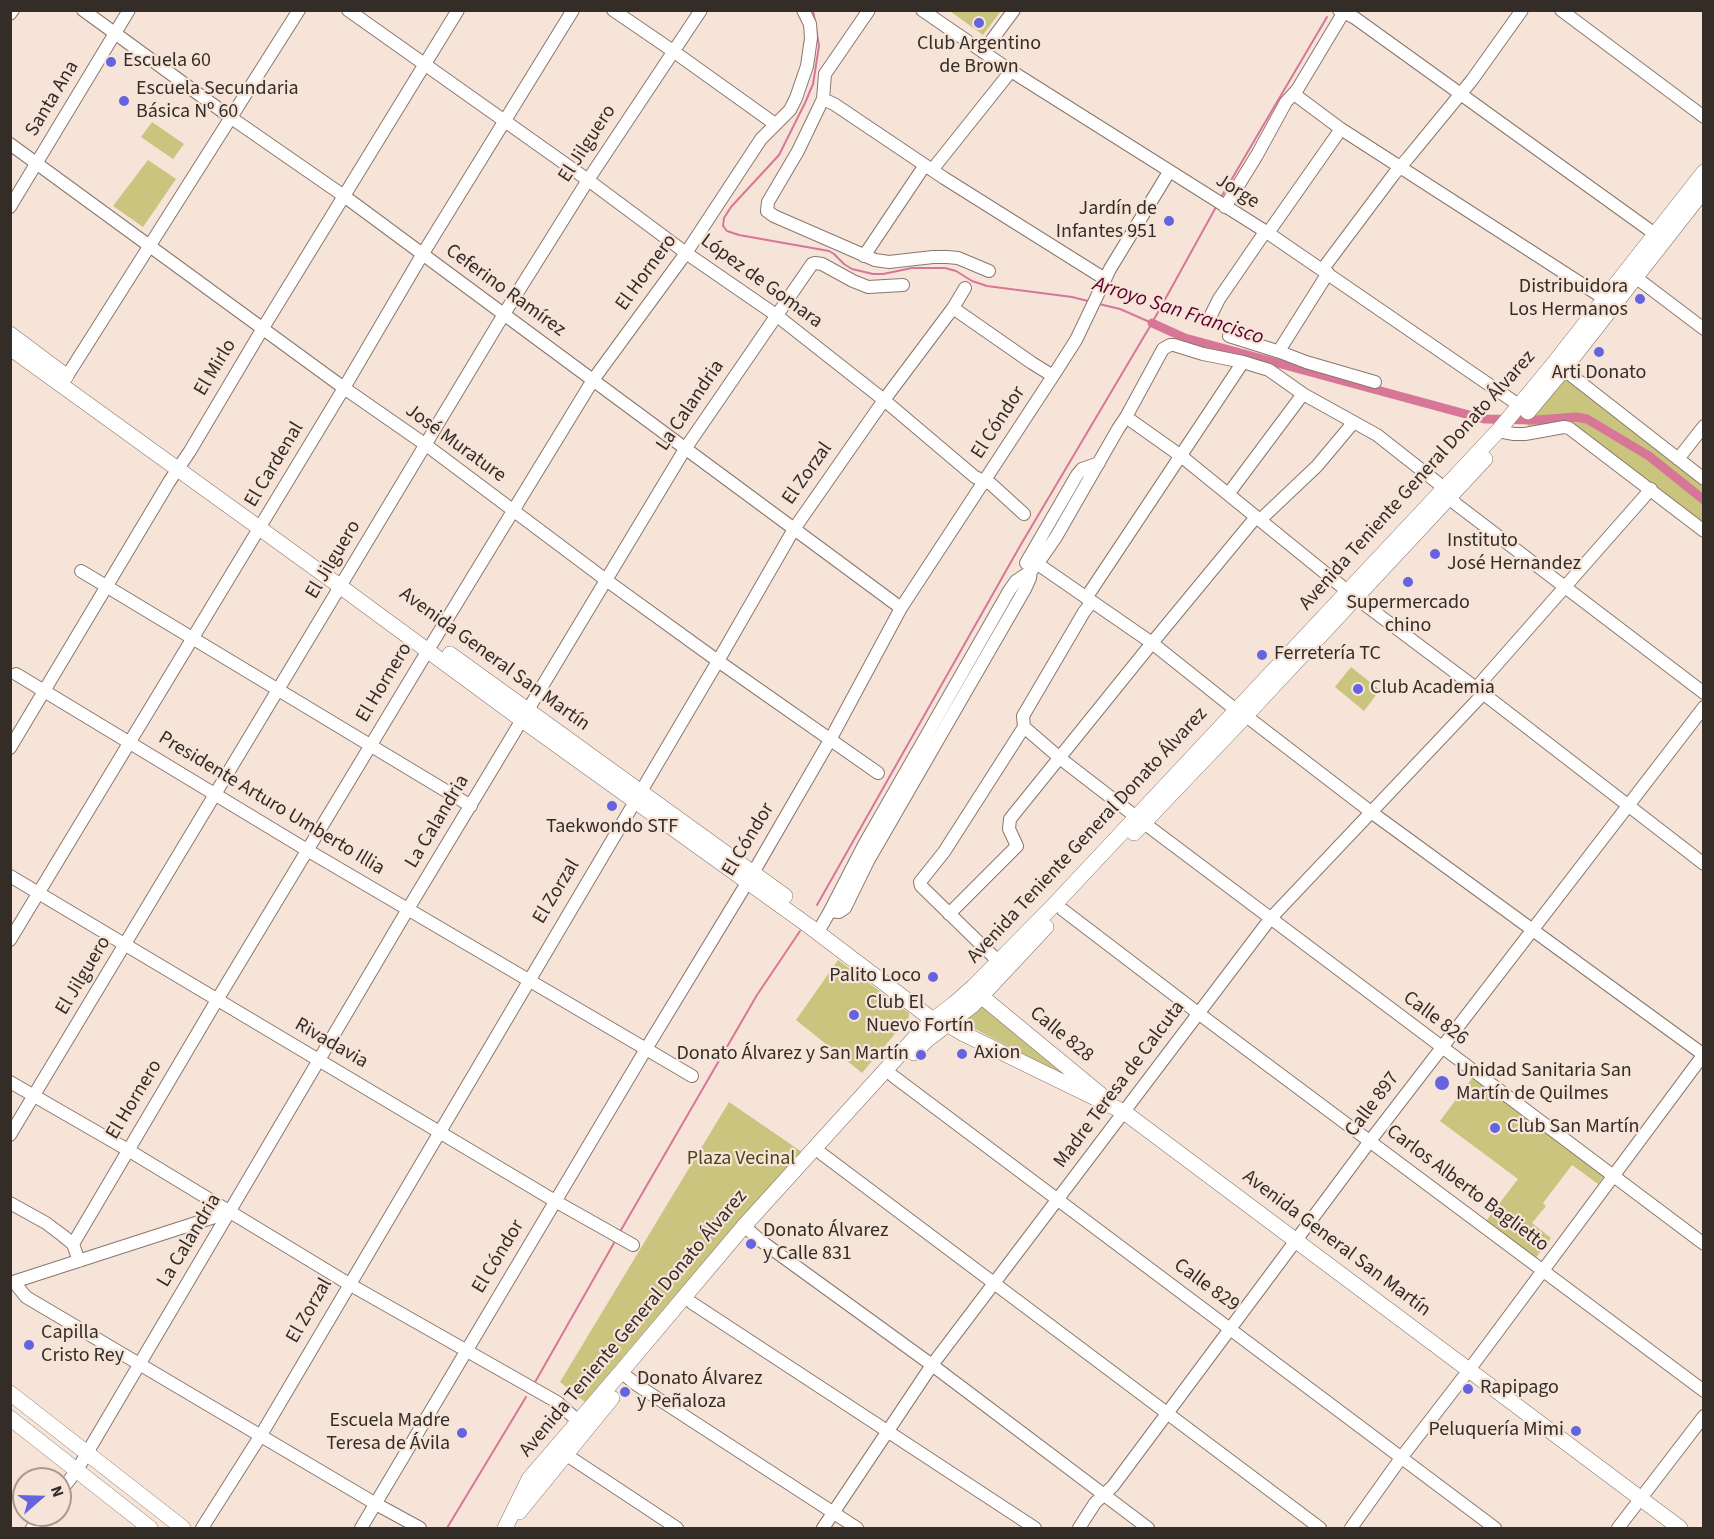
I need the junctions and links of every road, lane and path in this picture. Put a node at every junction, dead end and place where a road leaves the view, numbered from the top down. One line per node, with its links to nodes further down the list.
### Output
1 (83, 10): 16 (street, Ceferino Ramírez)
2 (129, 10): 16 (street, Santa Ana)
3 (299, 10): 24 (street)
4 (348, 10): 19 (street, López de Gomara)
5 (458, 10): 19 (street, El Mirlo)
6 (573, 10): 26 (street, El Cardenal)
7 (613, 10): 17 (street)
8 (701, 10): 17 (street, El Jilguero)
9 (803, 10): 27 (street, El Hornero)
10 (869, 10): 23 (street)
11 (1014, 10): 18 (street)
12 (1522, 10): 21 (street)
13 (1561, 10): 25 (street)
14 (926, 11): 18 (street, Jorge)
15 (1342, 11): 21 (street); 22 (street)
16 (114, 34): 24 (street, Ceferino Ramírez); 30 (street, Santa Ana)
17 (673, 51): 27 (street); 35 (street, El Jilguero)
18 (983, 52): 20 (street, Jorge)
19 (424, 65): 26 (street, López de Gomara); 37 (street, El Mirlo)
20 (1011, 71): 31 (street); 33 (street, Jorge)
21 (1461, 93): 32 (street); 41 (street)
22 (1294, 94): 28 (street); 38 (street)
23 (823, 99): 31 (street); 45 (street)
24 (230, 117): 37 (street, Ceferino Ramírez); 42 (street)
25 (1704, 117)
26 (505, 122): 35 (street, López de Gomara); 44 (street, El Cardenal)
27 (775, 124): 43 (street, El Hornero)
28 (1341, 129): 32 (street); 40 (street)
29 (10, 144): 30 (street, José Murature)
30 (37, 163): 39 (street, Santa Ana); 42 (street, José Murature)
31 (928, 167): 45 (street); 49 (street)
32 (1400, 167): 47 (street); 52 (street)
33 (1169, 172): 38 (street, Jorge); 49 (street, El Cóndor)
34 (1703, 172): 41 (main road, Avenida Teniente General Donato Álvarez)
35 (588, 180): 43 (street, López de Gomara); 54 (street, El Jilguero)
36 (1704, 190): 48 (main road, Avenida Teniente General Donato Álvarez)
37 (344, 196): 44 (street, Ceferino Ramírez); 57 (street, El Mirlo)
38 (1221, 204): 40 (street, Jorge)
39 (10, 207)
40 (1266, 233): 47 (street, Jorge); 56 (street)
41 (1655, 234): 48 (main road, Avenida Teniente General Donato Álvarez)
42 (149, 246): 57 (street, José Murature); 67 (street)
43 (686, 253): 55 (street, López de Gomara); 66 (street, El Hornero)
44 (422, 255): 54 (street, Ceferino Ramírez); 69 (street, El Cardenal)
45 (864, 256): 46 (street)
46 (989, 271)
47 (1325, 272): 62 (street); 72 (street, Jorge)
48 (1631, 273): 52 (main road, Avenida Teniente General Donato Álvarez); 58 (street); 64 (main road, Avenida Teniente General Donato Álvarez)
49 (1103, 284): 65 (street, El Cóndor)
50 (903, 285): 55 (street, La Calandria)
51 (965, 288): 53 (street, El Zorzal)
52 (1605, 299): 64 (main road, Avenida Teniente General Donato Álvarez)
53 (953, 308): 65 (street); 71 (street, El Zorzal)
54 (504, 314): 66 (street, Ceferino Ramírez); 77 (street, El Jilguero)
55 (777, 315): 71 (street, López de Gomara); 78 (street, La Calandria)
56 (1208, 321)
57 (263, 328): 69 (street, José Murature); 81 (street, El Mirlo)
58 (1704, 329)
59 (10, 334): 67 (main road, Avenida General San Martín)
60 (1229, 336): 62 (street)
61 (10, 348): 67 (main road, Avenida General San Martín)
62 (1280, 352): 68 (street)
63 (1243, 362): 70 (street); 73 (street); 79 (street)
64 (1559, 366): 72 (main road, Avenida Teniente General Donato Álvarez); 80 (street)
65 (1053, 376): 83 (street, El Cóndor)
66 (593, 380): 78 (street, Ceferino Ramírez); 87 (street, El Hornero)
67 (64, 381): 81 (main road, Avenida General San Martín)
68 (1376, 382)
69 (344, 388): 77 (street, José Murature); 90 (street, El Cardenal)
70 (1303, 394): 74 (street); 85 (street)
71 (884, 400): 83 (street, López de Gomara); 91 (street, El Zorzal)
72 (1524, 409): 76 (main road, Avenida Teniente General Donato Álvarez)
73 (1126, 417): 79 (street); 93 (street)
74 (1353, 423): 86 (street); 89 (street)
75 (1704, 426): 80 (street)
76 (1503, 432): 84 (street); 86 (main road, Avenida Teniente General Donato Álvarez)
77 (426, 445): 87 (street, José Murature); 96 (street, El Jilguero)
78 (685, 449): 91 (street, Ceferino Ramírez); 95 (street, La Calandria)
79 (1181, 456): 85 (street); 100 (street)
80 (1678, 459): 82 (street)
81 (180, 465): 90 (main road, Avenida General San Martín); 97 (street, El Mirlo)
82 (1704, 479)
83 (984, 482): 88 (street, López de Gomara); 101 (street, El Cóndor)
84 (1651, 489): 92 (street); 98 (street, Madre Teresa de Calcuta)
85 (1229, 493): 89 (street)
86 (1446, 494): 98 (street); 99 (main road, Avenida Teniente General Donato Álvarez)
87 (513, 511): 95 (street, José Murature); 104 (street, El Hornero)
88 (1024, 514)
89 (1258, 518): 99 (street); 103 (street)
90 (262, 524): 96 (main road, Avenida General San Martín); 102 (street, El Cardenal)
91 (794, 529): 101 (street, Ceferino Ramírez); 105 (street, El Zorzal)
92 (1704, 531)
93 (1033, 564): 100 (street); 120 (street); 121 (street)
94 (81, 572): 97 (street)
95 (606, 580): 105 (street, José Murature); 113 (street, La Calandria)
96 (344, 583): 104 (main road, Avenida General San Martín); 108 (street, El Jilguero)
97 (106, 586): 102 (street); 107 (street, El Mirlo)
98 (1565, 588): 109 (street, Madre Teresa de Calcuta); 110 (street)
99 (1352, 594): 109 (street); 112 (main road, Avenida Teniente General Donato Álvarez)
100 (1089, 600): 103 (street); 114 (street)
101 (901, 609): 115 (street, El Cóndor)
102 (192, 638): 108 (street); 116 (street, El Cardenal)
103 (1152, 643): 112 (street); 119 (street)
104 (430, 646): 113 (main road, Avenida General San Martín); 117 (street, El Hornero)
105 (718, 661): 115 (street, José Murature); 124 (street, El Zorzal)
106 (16, 674): 107 (street, Presidente Arturo Umberto Illia)
107 (45, 690): 116 (street, Presidente Arturo Umberto Illia); 118 (street, El Mirlo)
108 (279, 690): 117 (street); 123 (street, El Jilguero)
109 (1480, 691): 126 (street); 127 (street, Madre Teresa de Calcuta)
110 (1704, 693)
111 (1704, 707): 126 (street, Calle 897)
112 (1241, 713): 127 (street); 128 (main road, Avenida Teniente General Donato Álvarez)
113 (525, 715): 124 (main road, Avenida General San Martín); 125 (street, La Calandria)
114 (1023, 728): 119 (street); 137 (street)
115 (830, 740): 122 (street, José Murature); 133 (street, El Cóndor)
116 (129, 742): 123 (street, Presidente Arturo Umberto Illia); 134 (street, El Cardenal)
117 (371, 745): 125 (street); 129 (street, El Hornero)
118 (10, 748)
119 (1061, 759): 128 (street); 137 (street)
120 (910, 762): 121 (street); 130 (street)
121 (921, 770): 130 (street)
122 (878, 773)
123 (217, 794): 129 (street, Presidente Arturo Umberto Illia); 142 (street, El Jilguero)
124 (637, 796): 133 (main road, Avenida General San Martín); 144 (street, El Zorzal)
125 (471, 806): 135 (street, La Calandria)
126 (1628, 806): 131 (street); 140 (street, Calle 897)
127 (1371, 812): 138 (street, Madre Teresa de Calcuta); 140 (street)
128 (1140, 820): 136 (main road, Avenida Teniente General Donato Álvarez); 138 (street, Calle 826); 143 (main road, Avenida Teniente General Donato Álvarez)
129 (307, 850): 135 (street, Presidente Arturo Umberto Illia); 146 (street, El Hornero)
130 (868, 850): 139 (street)
131 (1704, 864)
132 (10, 876): 134 (street, Rivadavia)
133 (750, 877): 139 (main road, Avenida General San Martín); 150 (street, El Cóndor)
134 (39, 893): 141 (street, El Cardenal); 142 (street, Rivadavia)
135 (408, 909): 144 (street, Presidente Arturo Umberto Illia); 152 (street, La Calandria)
136 (1063, 910): 145 (main road, Avenida Teniente General Donato Álvarez); 147 (street, Carlos Alberto Baglietto)
137 (949, 915): 143 (street)
138 (1270, 918): 147 (street, Madre Teresa de Calcuta); 149 (street, Calle 826)
139 (824, 922): 148 (main road, Avenida General San Martín)
140 (1532, 929): 149 (street, Calle 897); 151 (street)
141 (10, 940)
142 (125, 946): 146 (street, Rivadavia); 156 (street, El Jilguero)
143 (998, 962): 145 (main road, Avenida Teniente General Donato Álvarez)
144 (528, 980): 150 (street, Presidente Arturo Umberto Illia); 158 (street, El Zorzal)
145 (977, 992): 148 (main road, Avenida Teniente General Donato Álvarez); 157 (main road, Calle 828)
146 (217, 1000): 152 (street, Rivadavia); 161 (street, El Hornero)
147 (1198, 1013): 157 (street, Madre Teresa de Calcuta); 160 (street, Carlos Alberto Baglietto)
148 (940, 1019): 154 (main road, Avenida Teniente General Donato Álvarez); 157 (main road, Avenida General San Martín); 168 (main road, Avenida Teniente General Donato Álvarez)
149 (1441, 1048): 160 (street, Calle 897); 163 (street, Calle 826)
150 (646, 1050): 153 (street, Presidente Arturo Umberto Illia); 164 (street, El Cóndor)
151 (1703, 1054): 163 (street)
152 (320, 1060): 158 (street, Rivadavia); 167 (street, La Calandria)
153 (692, 1076)
154 (893, 1076): 162 (main road, Avenida Teniente General Donato Álvarez); 165 (street, Calle 829)
155 (10, 1082): 156 (street)
156 (34, 1096): 159 (street, El Jilguero); 161 (street)
157 (1124, 1112): 165 (street, Madre Teresa de Calcuta); 169 (main road, Avenida General San Martín)
158 (440, 1131): 164 (street, Rivadavia); 177 (street, El Zorzal)
159 (10, 1135)
160 (1370, 1141): 169 (street, Calle 897); 174 (street, Carlos Alberto Baglietto)
161 (128, 1150): 167 (street); 170 (street, El Hornero)
162 (822, 1154): 168 (main road, Avenida Teniente General Donato Álvarez); 176 (street)
163 (1614, 1176): 171 (street, Calle 826); 174 (street)
164 (555, 1201): 172 (street, Rivadavia); 180 (street, El Cóndor)
165 (1057, 1201): 176 (street, Madre Teresa de Calcuta); 179 (street, Calle 829)
166 (10, 1203): 170 (street)
167 (230, 1212): 173 (street); 177 (street); 181 (street, La Calandria)
168 (747, 1229): 178 (main road, Avenida Teniente General Donato Álvarez); 182 (street); 184 (main road, Avenida Teniente General Donato Álvarez)
169 (1296, 1242): 179 (street, Calle 897); 183 (main road, Avenida General San Martín)
170 (73, 1244): 173 (street)
171 (1704, 1244)
172 (633, 1245)
173 (79, 1261): 175 (street)
174 (1543, 1271): 183 (street); 185 (street, Carlos Alberto Baglietto)
175 (12, 1282): 181 (street)
176 (995, 1283): 182 (street, Madre Teresa de Calcuta); 187 (street)
177 (349, 1284): 180 (street); 192 (street, El Zorzal)
178 (692, 1303): 184 (main road, Avenida Teniente General Donato Álvarez); 191 (street)
179 (1231, 1329): 187 (street, Calle 897); 195 (street, Calle 829)
180 (466, 1351): 190 (street); 200 (street, El Cóndor)
181 (140, 1365): 192 (street); 194 (street, La Calandria)
182 (932, 1365): 191 (street, Madre Teresa de Calcuta); 198 (street)
183 (1469, 1370): 195 (street); 199 (main road, Avenida General San Martín)
184 (625, 1375): 190 (main road, Avenida Teniente General Donato Álvarez); 193 (main road, Avenida Teniente General Donato Álvarez); 201 (street)
185 (1704, 1391)
186 (10, 1393): 194 (main road)
187 (1167, 1413): 198 (street, Calle 897); 214 (street)
188 (1704, 1416): 199 (street)
189 (10, 1418): 196 (main road)
190 (578, 1421): 193 (main road, Avenida Teniente General Donato Álvarez)
191 (888, 1431): 201 (street, Madre Teresa de Calcuta); 211 (street)
192 (261, 1435): 200 (street); 204 (street, El Zorzal)
193 (560, 1451): 207 (main road, Avenida Teniente General Donato Álvarez); 208 (street)
194 (86, 1454): 196 (street, La Calandria); 203 (main road)
195 (1401, 1458): 215 (street); 216 (street, Calle 829)
196 (77, 1470): 197 (street, La Calandria); 202 (main road)
197 (72, 1476)
198 (1102, 1495): 212 (street, Calle 897); 213 (street)
199 (1641, 1499): 217 (street); 218 (main road, Avenida General San Martín)
200 (376, 1504): 205 (street, El Cóndor); 206 (street)
201 (832, 1513): 209 (street, Madre Teresa de Calcuta); 210 (street)
202 (150, 1528)
203 (183, 1528)
204 (202, 1528)
205 (361, 1528)
206 (420, 1528)
207 (505, 1528)
208 (677, 1528)
209 (823, 1528)
210 (857, 1528)
211 (1035, 1528)
212 (1079, 1528)
213 (1148, 1528)
214 (1320, 1528)
215 (1351, 1528)
216 (1494, 1528)
217 (1618, 1528)
218 (1680, 1528)

